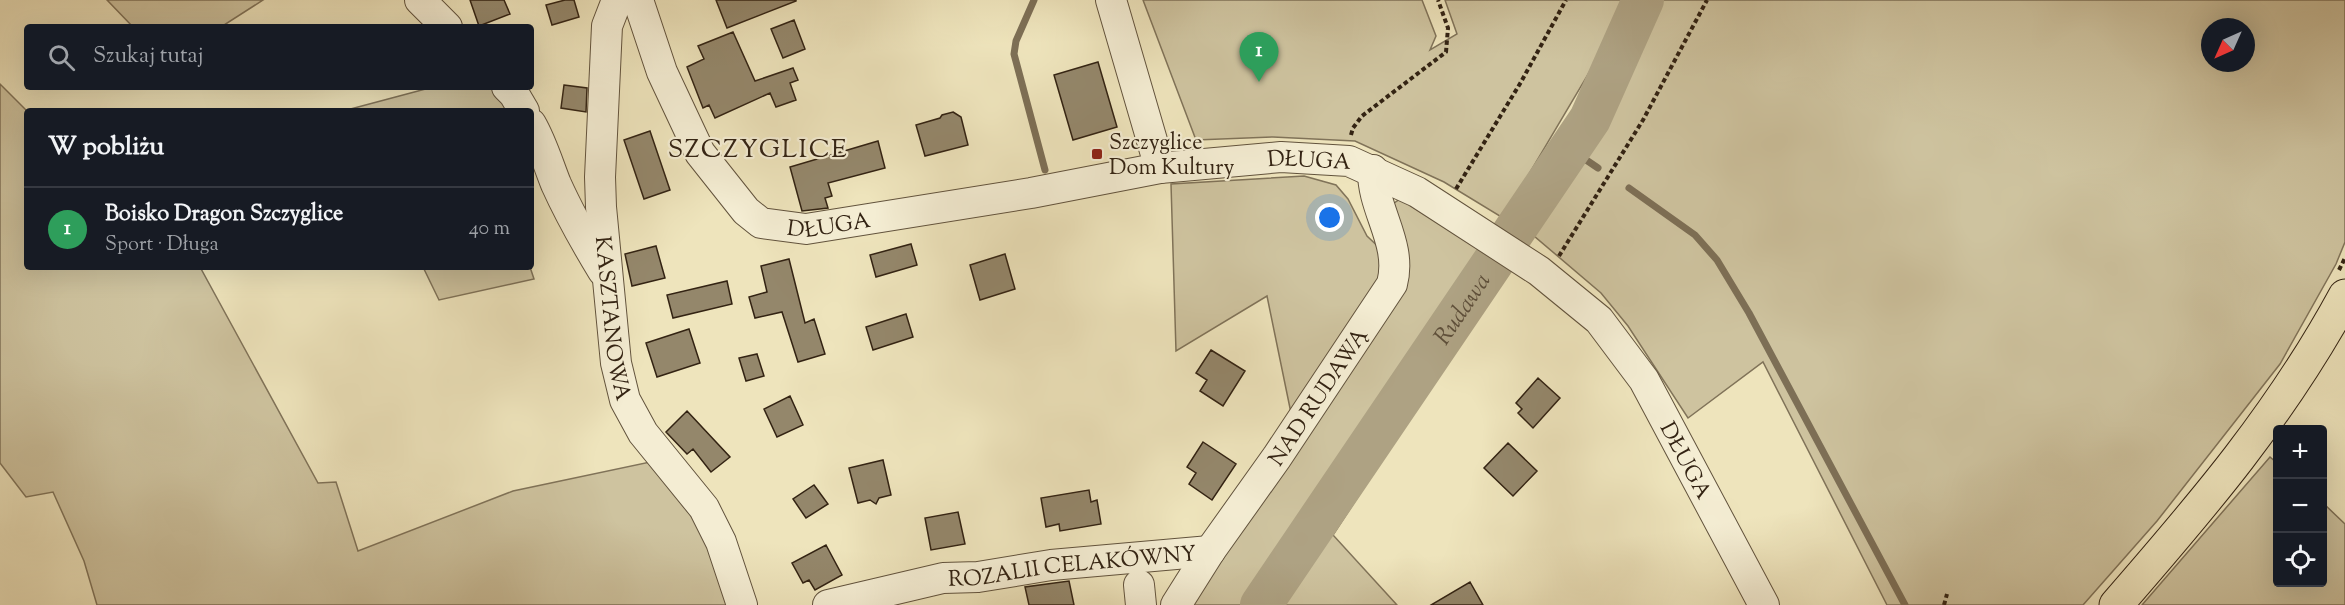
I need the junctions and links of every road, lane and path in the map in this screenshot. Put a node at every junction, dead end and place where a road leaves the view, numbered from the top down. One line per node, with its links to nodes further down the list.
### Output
1 (420, 0): 8 (street)
2 (617, 0): 16 (street, KASZTANOWA)
3 (638, 0): 13 (street, DŁUGA)
4 (1111, 0): 13 (street)
5 (1438, 0): 12 (path)
6 (1566, 0): 14 (path)
7 (1707, 0): 15 (path)
8 (444, 24)
9 (510, 90): 10 (street)
10 (522, 108)
11 (534, 129): 16 (street)
12 (1361, 165): 13 (street, DŁUGA); 14 (street, DŁUGA); 18 (street, NAD RUDAWĄ)
13 (1160, 168)
14 (1458, 208): 15 (street, DŁUGA)
15 (1548, 266): 23 (street, DŁUGA)
16 (607, 279): 20 (street, KASZTANOWA)
17 (2345, 296): 25 (main road)
18 (1210, 551): 21 (street, ROZALII CELAKÓWNY); 22 (street, NAD RUDAWĄ)
19 (1947, 594): 24 (path)
20 (742, 605)
21 (828, 605)
22 (1176, 605)
23 (1764, 605)
24 (1944, 605)
25 (2116, 605)

